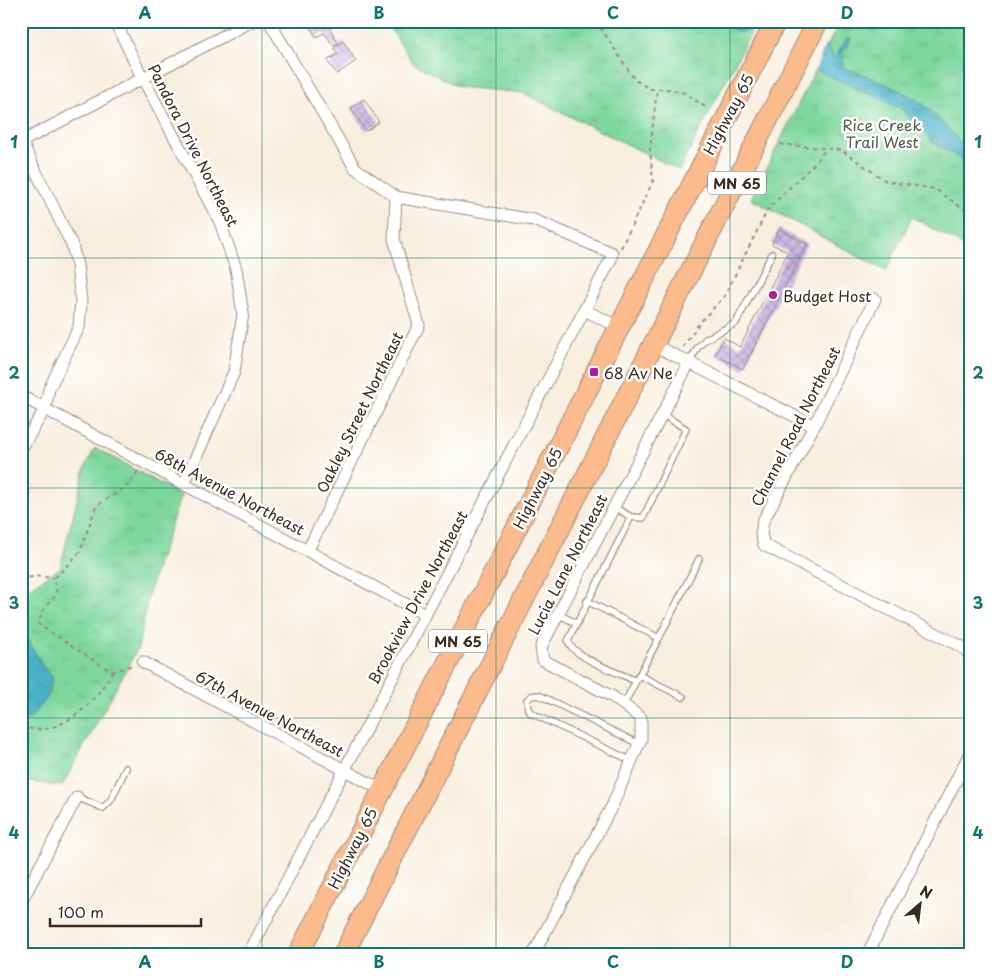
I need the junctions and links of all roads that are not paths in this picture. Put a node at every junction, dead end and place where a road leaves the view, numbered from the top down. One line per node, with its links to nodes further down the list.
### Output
1 (114, 21): 6 (street, Pandora Drive Northeast)
2 (252, 21): 6 (street)
3 (269, 21): 8 (street)
4 (776, 21): 12 (highway, Highway 65 / MN 65)
5 (818, 21): 13 (highway, MN 65)
6 (143, 79): 7 (street); 20 (street, Pandora Drive Northeast)
7 (21, 142): 16 (street)
8 (396, 197): 11 (street, Brookview Drive Northeast); 23 (street, Oakley Street Northeast)
9 (772, 254): 14 (lane)
10 (875, 299): 18 (street, Channel Road Northeast)
11 (584, 310): 12 (street); 26 (street, Brookview Drive Northeast)
12 (619, 327): 41 (highway, Highway 65 / MN 65)
13 (654, 345): 14 (street); 46 (highway, MN 65)
14 (690, 361): 17 (street, Lucia Lane Northeast); 18 (street)
15 (21, 396): 16 (street, 68th Avenue Northeast)
16 (45, 409): 19 (street); 20 (street, 68th Avenue Northeast)
17 (662, 414): 21 (street, Lucia Lane Northeast); 22 (lane)
18 (814, 426): 30 (street, Channel Road Northeast)
19 (21, 449)
20 (184, 484): 23 (street, 68th Avenue Northeast)
21 (614, 508): 22 (lane); 27 (street, Lucia Lane Northeast)
22 (631, 517): 25 (lane)
23 (308, 550): 26 (street, 68th Avenue Northeast)
24 (699, 559): 29 (lane)
25 (587, 601): 28 (lane); 29 (lane)
26 (424, 614): 40 (street, Brookview Drive Northeast)
27 (558, 614): 28 (lane); 35 (street, Lucia Lane Northeast)
28 (576, 623): 33 (lane)
29 (659, 638): 32 (lane)
30 (971, 657)
31 (143, 662): 40 (street, 67th Avenue Northeast)
32 (639, 675): 33 (lane); 34 (lane)
33 (636, 681): 35 (lane)
34 (684, 697)
35 (624, 704): 36 (street, Lucia Lane Northeast)
36 (639, 744): 38 (street, Lucia Lane Northeast); 38 (lane)
37 (971, 751): 48 (street)
38 (632, 761): 47 (street, Lucia Lane Northeast)
39 (126, 768): 42 (lane)
40 (344, 769): 41 (street, 67th Avenue Northeast); 44 (street, Brookview Drive Northeast)
41 (382, 790): 45 (highway, Highway 65 / MN 65)
42 (77, 797): 43 (street)
43 (21, 902)
44 (248, 955)
45 (298, 955)
46 (343, 955)
47 (533, 955)
48 (867, 955)

